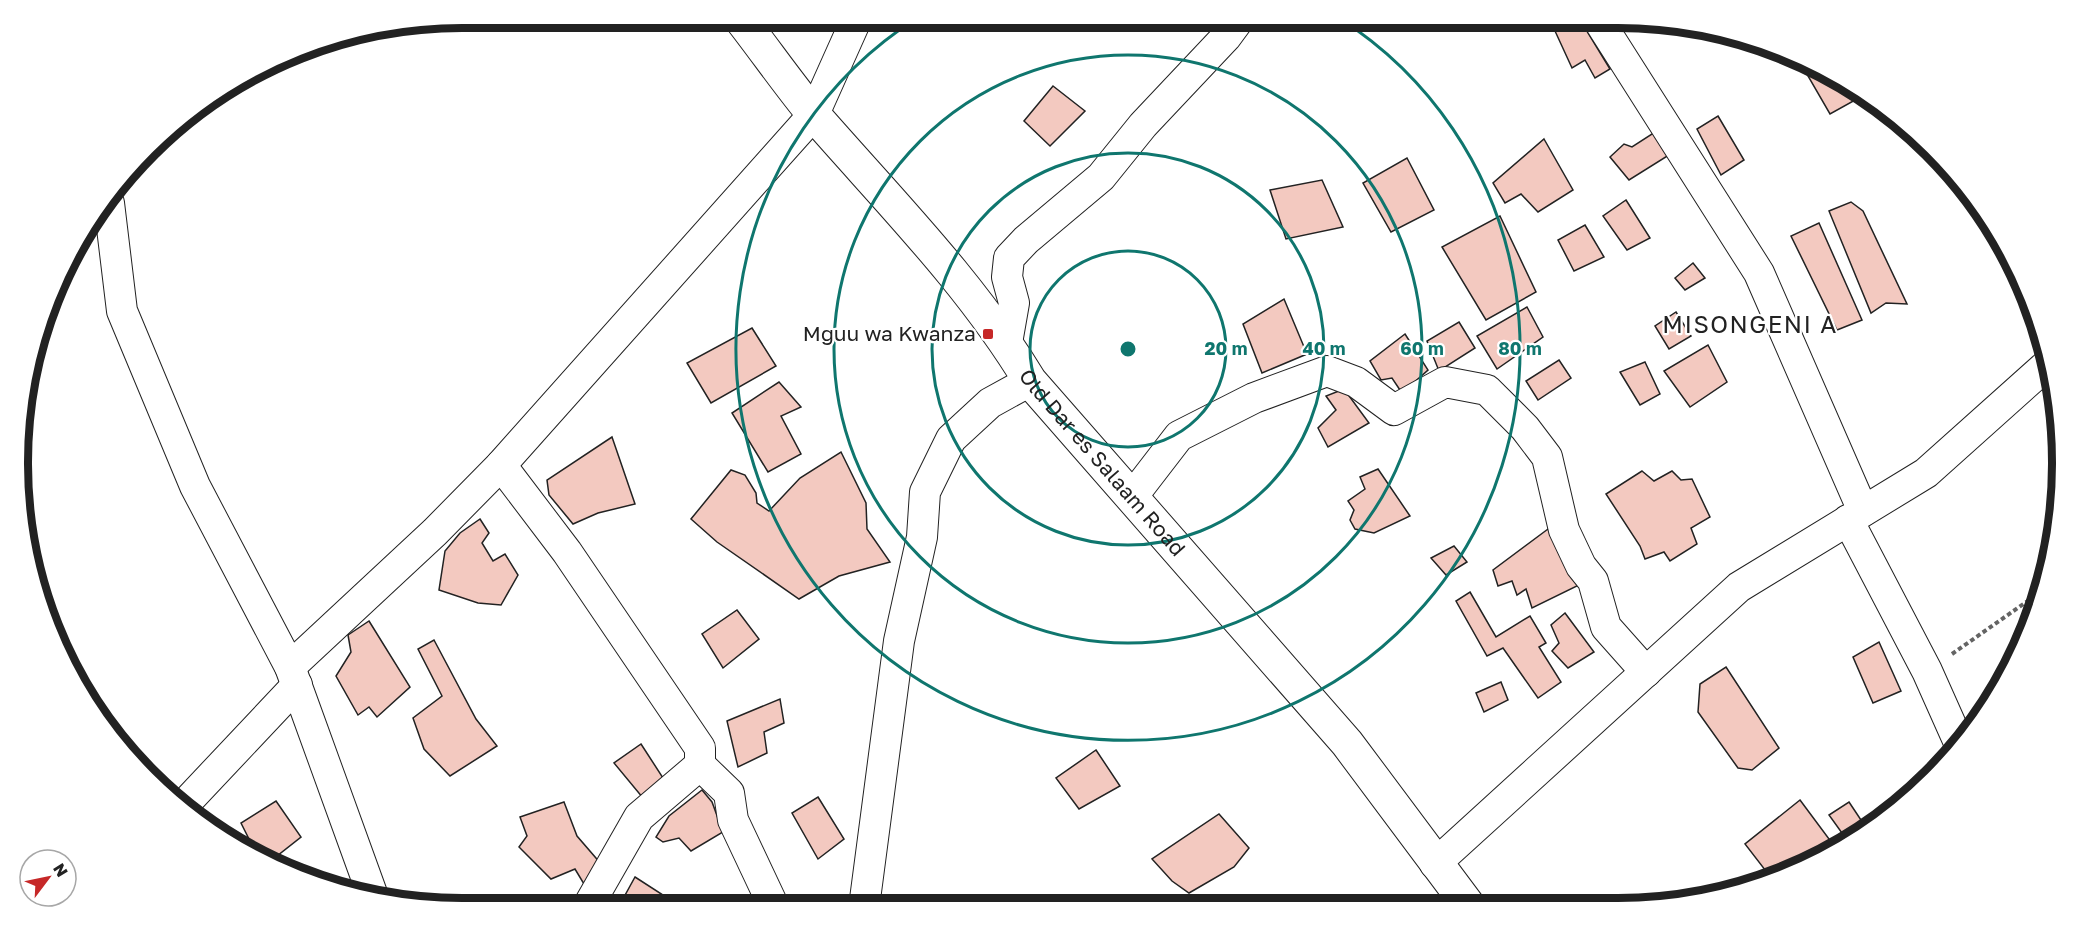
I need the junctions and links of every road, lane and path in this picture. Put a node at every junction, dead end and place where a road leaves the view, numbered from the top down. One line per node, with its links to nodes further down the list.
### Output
1 (748, 28): 5 (street, Old Dar es Salaam Road)
2 (853, 28): 5 (street)
3 (1233, 28): 7 (street)
4 (1603, 28): 12 (street)
5 (814, 114): 7 (street, Old Dar es Salaam Road); 10 (street)
6 (109, 211): 16 (street)
7 (1007, 343): 9 (street, Old Dar es Salaam Road)
8 (2042, 369): 12 (street)
9 (1030, 381): 11 (street, Old Dar es Salaam Road); 24 (street)
10 (501, 465): 16 (street); 18 (street)
11 (1132, 497): 15 (street); 20 (street, Old Dar es Salaam Road)
12 (1856, 515): 14 (street); 15 (street)
13 (2030, 599): 14 (path)
14 (1927, 671): 17 (street)
15 (1646, 672): 20 (street)
16 (293, 676): 19 (street); 21 (street)
17 (1956, 736)
18 (700, 765): 22 (street); 23 (street)
19 (188, 800)
20 (1435, 864): 25 (street, Old Dar es Salaam Road)
21 (370, 887)
22 (593, 898)
23 (770, 898)
24 (865, 898)
25 (1462, 898)

